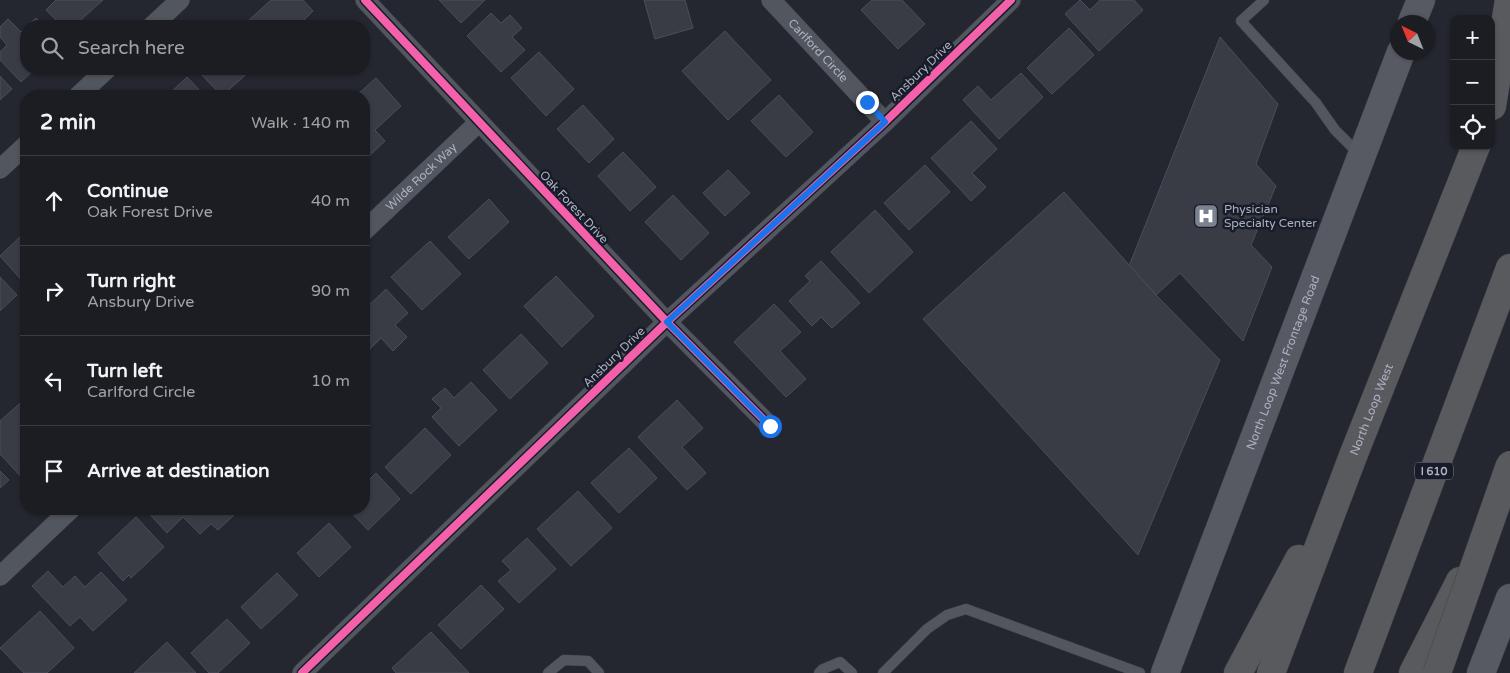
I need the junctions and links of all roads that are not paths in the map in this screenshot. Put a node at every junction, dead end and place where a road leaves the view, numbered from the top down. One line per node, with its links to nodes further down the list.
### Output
1 (180, 0): 9 (street)
2 (365, 0): 16 (street, Oak Forest Drive)
3 (771, 0): 17 (street, Carlford Circle)
4 (1011, 0): 17 (street, Ansbury Drive)
5 (1264, 0): 20 (lane)
6 (1421, 0): 8 (main road)
7 (1510, 0): 14 (highway)
8 (1415, 15)
9 (158, 20)
10 (1398, 60): 20 (main road, North Loop West Frontage Road)
11 (1510, 60): 15 (highway)
12 (101, 75): 13 (street)
13 (84, 90)
14 (1492, 105)
15 (1492, 105)
16 (479, 122): 22 (street, Wilde Rock Way); 24 (street, Oak Forest Drive)
17 (885, 122): 24 (street, Ansbury Drive)
18 (1474, 150): 26 (highway, North Loop West)
19 (20, 151): 21 (street)
20 (1361, 156): 39 (main road, North Loop West Frontage Road)
21 (0, 170)
22 (370, 225)
23 (1510, 268): 42 (highway, I 610)
24 (667, 322): 25 (street, Oak Forest Drive); 32 (street, Ansbury Drive)
25 (770, 426)
26 (1353, 456): 40 (highway); 41 (highway, North Loop West)
27 (1510, 465): 44 (highway, bridge)
28 (1510, 482): 43 (highway)
29 (65, 515): 30 (street)
30 (0, 576)
31 (1510, 598): 45 (main road)
32 (302, 673)
33 (548, 673): 34 (lane)
34 (599, 673)
35 (819, 673): 36 (lane)
36 (852, 673)
37 (883, 673): 38 (lane)
38 (1140, 673)
39 (1166, 673)
40 (1238, 673)
41 (1271, 673)
42 (1358, 673)
43 (1413, 673)
44 (1437, 673)
45 (1482, 673)

